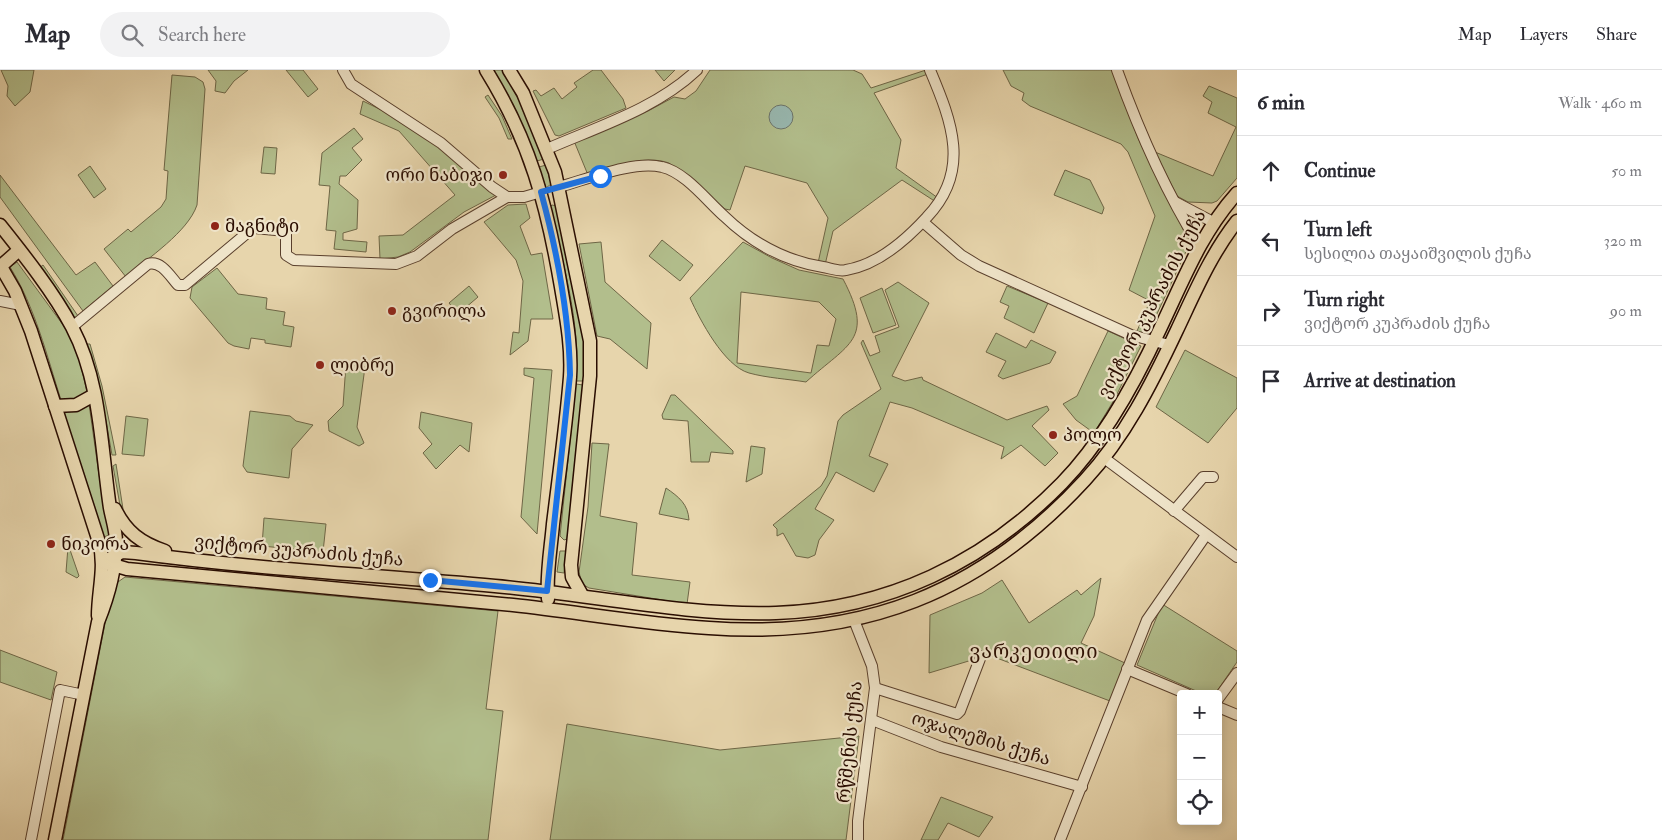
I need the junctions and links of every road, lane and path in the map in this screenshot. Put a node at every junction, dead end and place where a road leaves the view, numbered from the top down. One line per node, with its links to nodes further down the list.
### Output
1 (343, 70): 11 (street)
2 (486, 70): 9 (main road)
3 (509, 70): 7 (main road)
4 (697, 70): 7 (street)
5 (930, 70): 16 (street)
6 (1117, 70): 12 (street)
7 (547, 149): 8 (main road)
8 (559, 187): 9 (main road); 14 (main road); 16 (street)
9 (541, 192): 11 (street); 13 (main road)
10 (1237, 192): 17 (main road, ვიქტორ კუპრაძის ქუჩა)
11 (507, 197): 25 (street)
12 (1174, 202): 17 (street); 20 (street)
13 (545, 205): 14 (main road); 39 (main road)
14 (563, 206): 40 (main road)
15 (1237, 221): 19 (main road, ვიქტორ კუპრაძის ქუჩა)
16 (923, 222): 26 (street)
17 (1213, 222): 19 (main road); 20 (main road, ვიქტორ კუპრაძის ქუჩა)
18 (0, 225): 21 (main road)
19 (1227, 233): 27 (main road, ვიქტორ კუპრაძის ქუჩა)
20 (1199, 245): 26 (main road, ვიქტორ კუპრაძის ქუჩა)
21 (19, 250): 22 (main road); 25 (main road)
22 (0, 266): 24 (main road)
23 (0, 301): 24 (street)
24 (21, 305): 29 (main road)
25 (72, 327): 28 (main road)
26 (1155, 340): 27 (street); 30 (main road, ვიქტორ კუპრაძის ქუჩა)
27 (1169, 345): 31 (main road, ვიქტორ კუპრაძის ქუჩა)
28 (94, 395): 29 (main road); 34 (main road)
29 (55, 406): 43 (main road)
30 (1113, 415): 31 (main road); 35 (main road, ვიქტორ კუპრაძის ქუჩა)
31 (1128, 423): 32 (main road, ვიქტორ კუპრაძის ქუჩა)
32 (1104, 458): 36 (street); 37 (main road, ვიქტორ კუპრაძის ქუჩა)
33 (1213, 476): 36 (street)
34 (109, 495): 42 (main road); 43 (main road)
35 (1038, 507): 37 (main road); 46 (main road, ვიქტორ კუპრაძის ქუჩა)
36 (1174, 511): 38 (street)
37 (1048, 517): 48 (main road, ვიქტორ კუპრაძის ქუჩა)
38 (1206, 536): 41 (street); 51 (street)
39 (552, 539): 40 (main road); 44 (main road)
40 (574, 542): 45 (main road)
41 (1237, 557)
42 (184, 558): 43 (main road, ვიქტორ კუპრაძის ქუჩა); 44 (main road, ვიქტორ კუპრაძის ქუჩა)
43 (111, 561): 47 (main road, ვიქტორ კუპრაძის ქუჩა); 56 (main road)
44 (547, 591): 45 (main road, ვიქტორ კუპრაძის ქუჩა); 47 (main road)
45 (582, 595): 46 (main road, ვიქტორ კუპრაძის ქუჩა)
46 (680, 608): 49 (main road)
47 (549, 609): 49 (main road, ვიქტორ კუპრაძის ქუჩა)
48 (854, 620): 49 (main road, ვიქტორ კუპრაძის ქუჩა); 53 (street, რწმენის ქუჩა)
49 (675, 624)
50 (981, 656): 53 (street)
51 (1127, 669): 54 (street); 60 (street)
52 (1237, 673): 55 (street)
53 (875, 688): 59 (street, რწმენის ქუჩა)
54 (1177, 690)
55 (1222, 694)
56 (84, 695): 61 (street); 62 (main road)
57 (1222, 709): 58 (street)
58 (1237, 715)
59 (872, 720): 60 (street, ოჯალეშის ქუჩა); 63 (street, რწმენის ქუჩა)
60 (1082, 787): 64 (street)
61 (31, 840)
62 (55, 840)
63 (858, 840)
64 (1060, 840)

